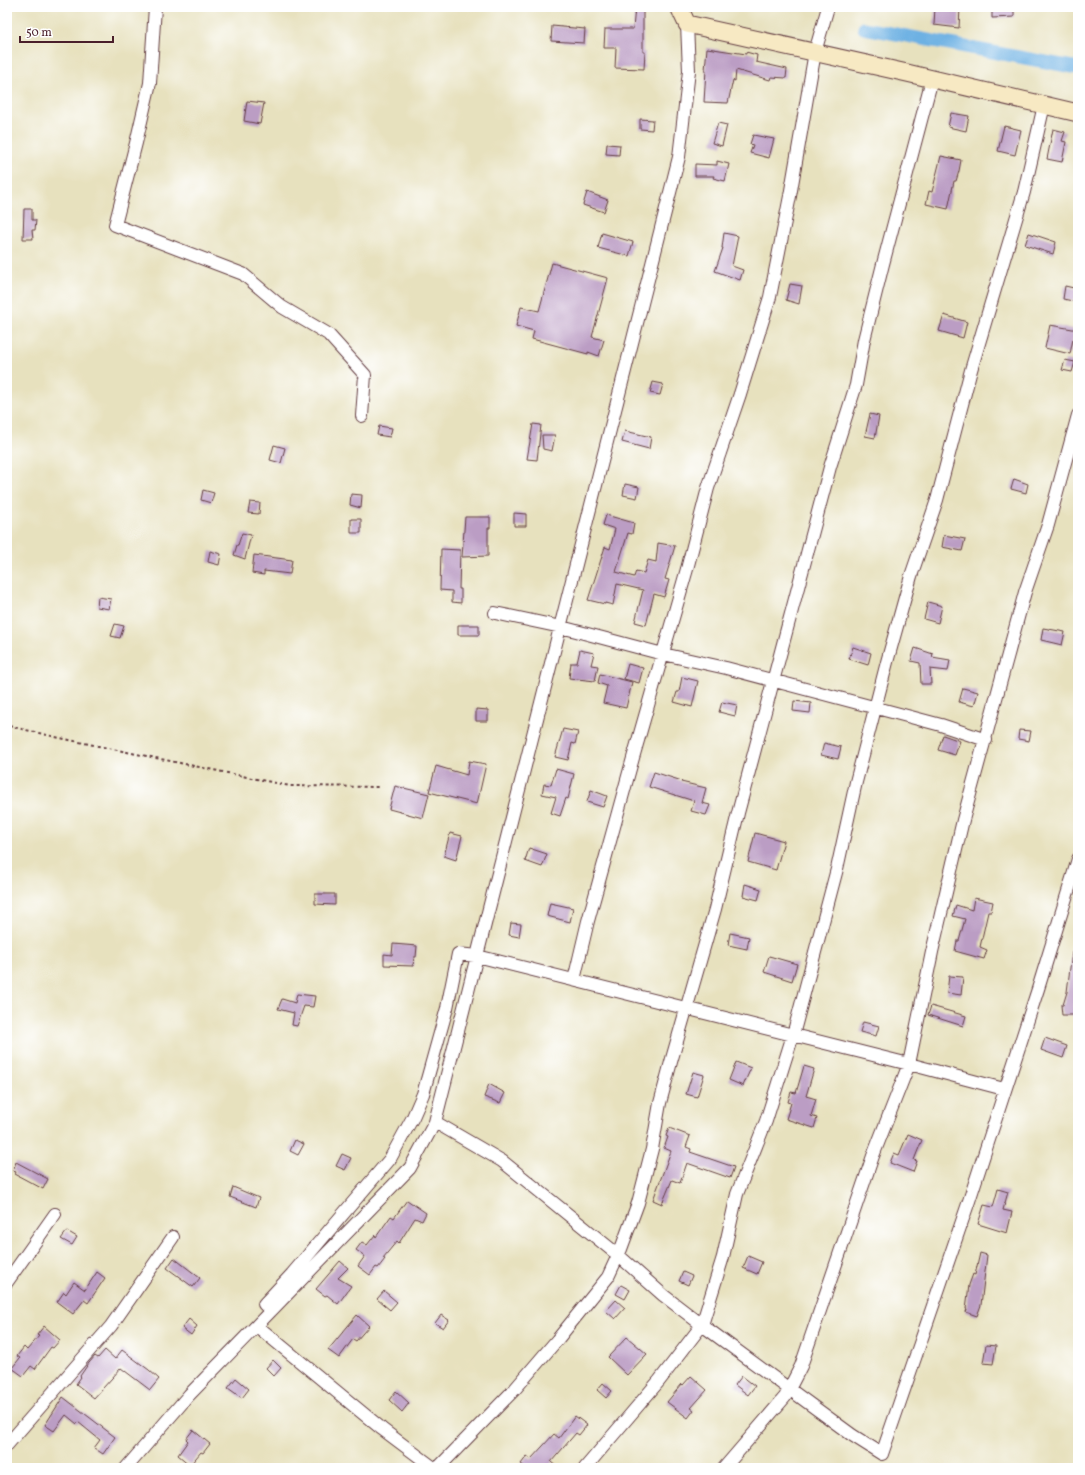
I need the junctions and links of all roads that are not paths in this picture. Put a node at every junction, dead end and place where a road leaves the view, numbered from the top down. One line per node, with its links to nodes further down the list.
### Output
1 (155, 7): 10 (street)
2 (680, 7): 4 (street)
3 (828, 7): 5 (street)
4 (687, 24): 5 (street); 12 (street)
5 (815, 52): 6 (street); 13 (street)
6 (932, 79): 7 (street); 14 (street)
7 (1044, 105): 8 (street); 15 (street)
8 (1078, 113)
9 (1078, 415): 16 (street)
10 (362, 416)
11 (495, 614): 12 (street)
12 (561, 627): 13 (street); 18 (street)
13 (663, 654): 14 (street); 19 (street)
14 (773, 681): 15 (street); 20 (street)
15 (876, 707): 16 (street); 21 (street)
16 (986, 740): 22 (street)
17 (1078, 859): 23 (street)
18 (476, 956): 19 (street); 24 (street); 29 (street)
19 (574, 980): 20 (street)
20 (686, 1008): 21 (street); 27 (street)
21 (793, 1035): 22 (street); 30 (street)
22 (909, 1064): 23 (street); 32 (street)
23 (1004, 1089): 32 (street)
24 (435, 1122): 27 (street); 29 (street)
25 (55, 1214): 28 (street)
26 (173, 1237): 33 (street)
27 (618, 1255): 30 (street); 36 (street)
28 (7, 1282)
29 (270, 1312): 31 (street)
30 (702, 1325): 32 (street); 37 (street)
31 (257, 1326): 34 (street); 35 (street)
32 (789, 1390): 38 (street)
33 (7, 1445)
34 (126, 1468)
35 (434, 1468)
36 (438, 1468)
37 (586, 1468)
38 (724, 1468)

